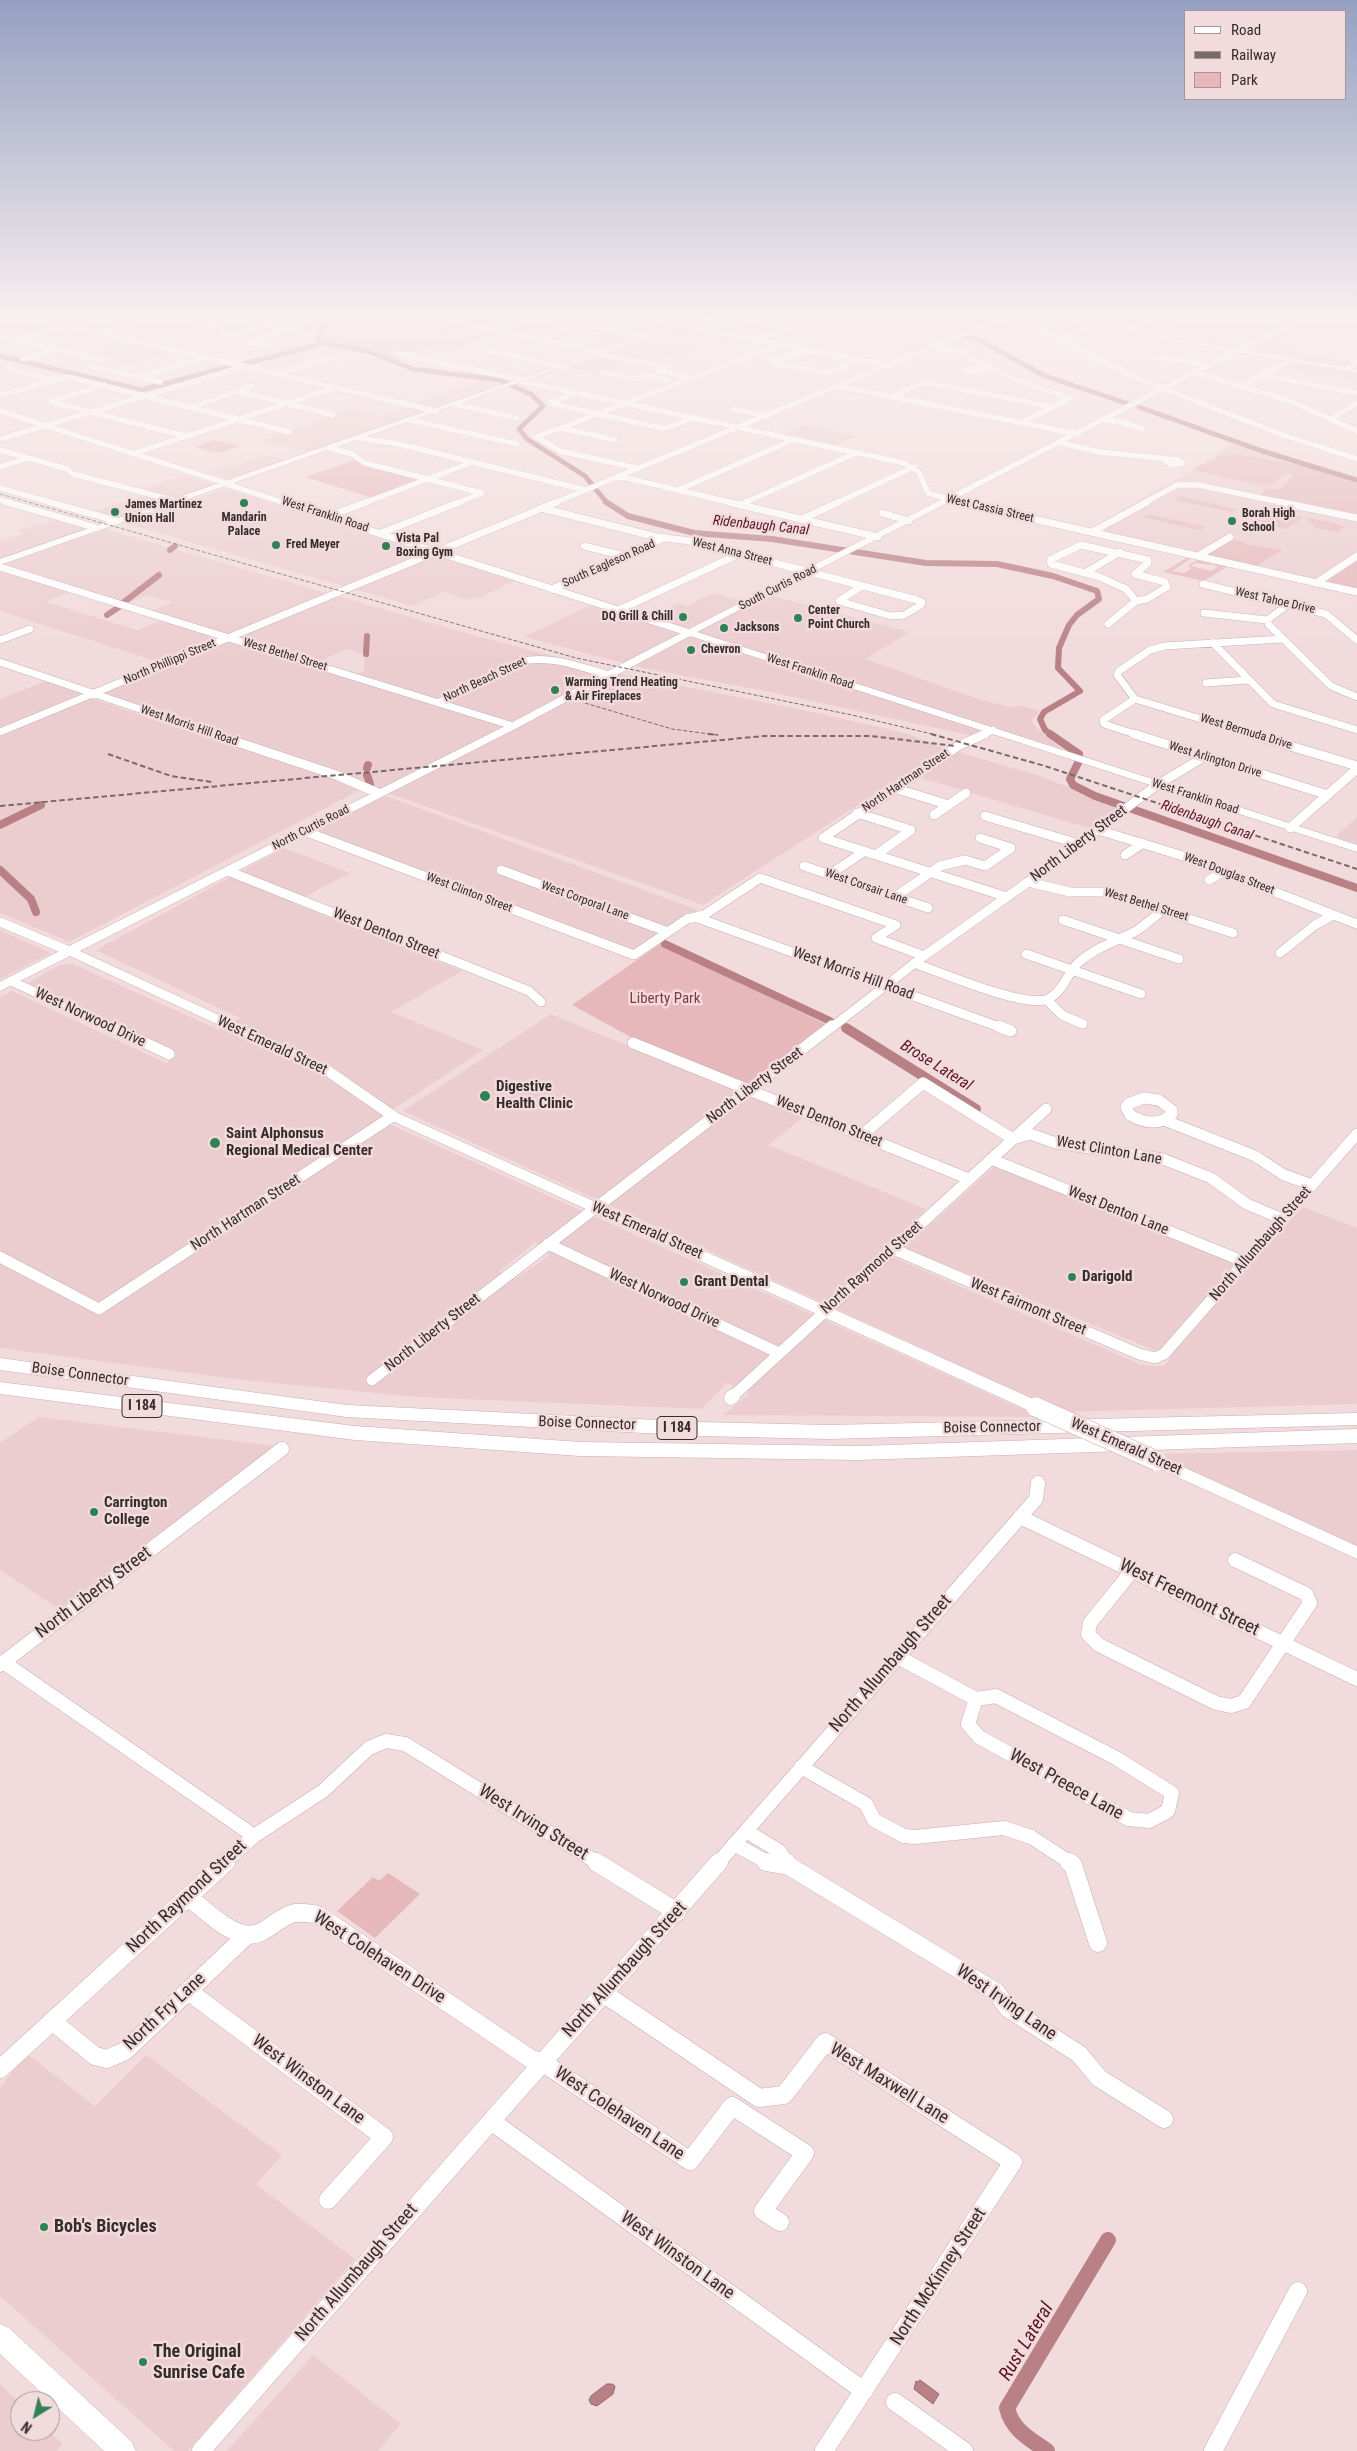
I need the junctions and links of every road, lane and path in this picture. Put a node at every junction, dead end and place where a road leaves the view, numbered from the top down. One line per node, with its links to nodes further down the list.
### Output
1 (19, 433): 16 (street)
2 (68, 433): 25 (street, West Franklin Road)
3 (175, 433): 14 (street)
4 (194, 433): 14 (street)
5 (372, 433): 15 (main road)
6 (470, 433): 20 (street)
7 (547, 433): 33 (street)
8 (589, 433): 18 (street)
9 (723, 433): 33 (street, North Phillippi Street)
10 (766, 433): 17 (street)
11 (1075, 433): 13 (street)
12 (1281, 433): 26 (street)
13 (1078, 434): 19 (main road, South Curtis Road)
14 (185, 436): 25 (street)
15 (359, 438): 21 (main road); 30 (street)
16 (0, 439)
17 (795, 440): 24 (street); 39 (street)
18 (607, 443)
19 (1060, 443): 28 (street); 41 (main road, South Curtis Road)
20 (517, 444)
21 (330, 448): 35 (street); 36 (main road)
22 (0, 450): 27 (street)
23 (1357, 450): 26 (street)
24 (856, 453): 32 (street); 43 (street)
25 (132, 454): 36 (street, West Franklin Road)
26 (1348, 456): 29 (street)
27 (28, 458): 31 (street); 42 (street)
28 (1163, 459)
29 (1357, 459)
30 (473, 462): 35 (street); 38 (street)
31 (0, 467)
32 (914, 467): 41 (street, West Cassia Street); 48 (street)
33 (637, 468): 34 (street, North Phillippi Street)
34 (618, 476): 38 (street, North Phillippi Street); 39 (street)
35 (429, 479): 46 (street); 53 (street)
36 (226, 484): 42 (main road); 46 (street, West Franklin Road)
37 (0, 488): 49 (street)
38 (587, 489): 44 (street, North Phillippi Street)
39 (678, 490): 43 (street)
40 (0, 500): 51 (street)
41 (950, 500): 50 (main road, South Curtis Road); 52 (street, West Cassia Street)
42 (176, 501): 49 (main road)
43 (740, 505): 48 (street)
44 (541, 508): 56 (street, West Anna Street); 60 (street, North Phillippi Street)
45 (882, 513): 50 (street)
46 (329, 516): 53 (street, West Franklin Road)
47 (1357, 518): 52 (street)
48 (802, 519): 54 (street)
49 (117, 521): 51 (main road)
50 (909, 521): 54 (main road, South Curtis Road)
51 (97, 528): 66 (main road)
52 (1092, 532): 57 (street, West Cassia Street)
53 (381, 533): 60 (street, West Franklin Road)
54 (878, 537): 68 (main road, South Curtis Road)
55 (1230, 537): 64 (street)
56 (665, 538): 62 (street, West Anna Street); 63 (street, South Eagleson Road)
57 (1119, 538): 59 (street); 64 (street, West Cassia Street)
58 (584, 546): 63 (street)
59 (1102, 548): 61 (street); 69 (street)
60 (436, 551): 73 (street, West Franklin Road); 85 (street, North Phillippi Street)
61 (1120, 552): 69 (street); 75 (street)
62 (739, 554): 68 (street, West Anna Street); 77 (street)
63 (625, 556): 73 (street, South Eagleson Road)
64 (1198, 556): 70 (street, West Cassia Street)
65 (1357, 556): 70 (street)
66 (0, 562)
67 (0, 567): 85 (street, West Bethel Street)
68 (808, 573): 72 (street, West Anna Street); 84 (main road, South Curtis Road)
69 (1086, 573): 75 (street)
70 (1316, 583): 74 (street, West Cassia Street)
71 (1203, 584): 76 (street, West Tahoe Drive)
72 (862, 586): 72 (street, West Anna Street)
73 (552, 589): 77 (street, West Franklin Road)
74 (1357, 592)
75 (1136, 601): 80 (street)
76 (1289, 604): 79 (street); 82 (street, West Tahoe Drive)
77 (619, 610): 84 (street, West Franklin Road)
78 (1204, 614): 79 (street)
79 (1267, 620): 86 (street)
80 (1108, 624)
81 (1357, 626): 82 (street)
82 (1343, 627): 88 (street, West Tahoe Drive)
83 (30, 628): 87 (street)
84 (690, 633): 91 (main road, South Curtis Road); 100 (main road, West Franklin Road)
85 (227, 638): 95 (street, North Phillippi Street); 98 (street, West Bethel Street)
86 (1282, 638): 89 (street); 96 (street)
87 (0, 640)
88 (1357, 640)
89 (1213, 643): 93 (street); 97 (street)
90 (0, 662): 95 (street, West Morris Hill Road)
91 (621, 668): 92 (main road, North Curtis Road)
92 (609, 675): 98 (street, North Beach Street); 99 (main road, North Curtis Road)
93 (1248, 680): 94 (street); 101 (street)
94 (1206, 683)
95 (93, 694): 102 (street, North Phillippi Street); 107 (street, West Morris Hill Road)
96 (1357, 697)
97 (1135, 699): 103 (street, West Arlington Drive); 104 (street, West Bermuda Drive)
98 (438, 703): 99 (street, West Bethel Street)
99 (513, 726): 107 (main road, North Curtis Road)
100 (993, 730): 105 (main road, West Franklin Road); 106 (street, North Hartman Street)
101 (1357, 730)
102 (0, 732)
103 (1204, 757): 105 (street, North Liberty Street); 109 (street, West Arlington Drive)
104 (1357, 768): 109 (street)
105 (1157, 785): 114 (main road, West Franklin Road); 115 (street, North Liberty Street)
106 (894, 788): 110 (street); 111 (street, North Hartman Street)
107 (378, 793): 116 (main road, North Curtis Road)
108 (966, 793): 110 (street)
109 (1328, 795): 114 (street)
110 (949, 805): 112 (street)
111 (858, 814): 121 (street, North Hartman Street); 122 (street)
112 (934, 815)
113 (986, 816): 119 (street)
114 (1290, 828): 120 (main road, West Franklin Road)
115 (1098, 830): 118 (street, West Douglas Street); 119 (street, North Liberty Street)
116 (304, 831): 126 (main road, North Curtis Road); 141 (street, West Clinton Street)
117 (980, 838): 128 (street)
118 (1142, 843): 123 (street); 127 (street, West Douglas Street)
119 (1079, 844): 131 (street, North Liberty Street)
120 (1357, 849)
121 (865, 851): 122 (street); 129 (street)
122 (876, 855): 128 (street)
123 (1126, 855)
124 (804, 866): 129 (street, West Corsair Lane)
125 (501, 870): 141 (street, West Corporal Lane)
126 (228, 871): 144 (main road, North Curtis Road); 155 (street, West Denton Street)
127 (1225, 871): 130 (street); 136 (street, West Douglas Street)
128 (930, 872): 132 (street); 133 (street)
129 (829, 875): 132 (street, West Corsair Lane)
130 (1209, 880)
131 (1028, 882): 133 (street, North Liberty Street); 135 (street, West Bethel Street)
132 (895, 897): 134 (street, West Corsair Lane)
133 (1007, 897): 147 (street, North Liberty Street)
134 (928, 908)
135 (1163, 910): 142 (street, West Bethel Street); 143 (street)
136 (1333, 915): 140 (street, West Douglas Street); 145 (street)
137 (695, 917): 141 (street); 147 (street); 152 (street, West Morris Hill Road)
138 (1063, 920): 143 (street)
139 (0, 922): 144 (street, West Emerald Street)
140 (1357, 924)
141 (668, 932)
142 (1233, 933)
143 (1118, 939): 148 (street); 150 (street)
144 (69, 952): 151 (main road, North Curtis Road); 162 (main road, West Emerald Street)
145 (1280, 953)
146 (1026, 954): 150 (street)
147 (924, 956): 149 (street, North Liberty Street)
148 (1179, 959)
149 (914, 963): 152 (street, North Liberty Street); 154 (street)
150 (1071, 970): 153 (street); 154 (street)
151 (6, 984): 159 (street, West Norwood Drive)
152 (886, 985): 157 (street, West Morris Hill Road); 160 (street, North Liberty Street)
153 (1141, 994)
154 (1047, 1000): 156 (street)
155 (541, 1002)
156 (1083, 1024)
157 (1011, 1031)
158 (633, 1043): 160 (street, West Denton Street)
159 (169, 1054)
160 (750, 1090): 165 (street, West Denton Street); 170 (street, North Liberty Street)
161 (1046, 1109): 166 (street, North Raymond Street)
162 (393, 1116): 170 (main road, West Emerald Street); 174 (street, North Hartman Street)
163 (1164, 1120): 169 (street)
164 (1357, 1134): 169 (street, North Allumbaugh Street)
165 (861, 1136): 166 (street); 168 (street, West Denton Street)
166 (1013, 1139): 167 (street, North Raymond Street); 171 (street, West Clinton Lane)
167 (991, 1159): 168 (street, North Raymond Street); 175 (street, West Denton Lane)
168 (969, 1179): 173 (street, North Raymond Street)
169 (1312, 1186): 171 (street, North Allumbaugh Street)
170 (596, 1208): 172 (street, North Liberty Street); 176 (main road, West Emerald Street)
171 (1282, 1219): 175 (street, North Allumbaugh Street)
172 (548, 1244): 177 (street, West Norwood Drive); 180 (street, North Liberty Street)
173 (893, 1249): 176 (street, North Raymond Street); 178 (street, West Fairmont Street)
174 (0, 1257)
175 (1245, 1262): 178 (street, North Allumbaugh Street)
176 (825, 1312): 177 (street, North Raymond Street); 188 (main road, West Emerald Street, bridge)
177 (779, 1353): 182 (street, North Raymond Street)
178 (1164, 1354)
179 (0, 1364): 183 (highway, Boise Connector / I 184)
180 (372, 1380)
181 (0, 1388): 184 (highway, Boise Connector / I 184)
182 (731, 1398)
183 (1357, 1419)
184 (1357, 1436)
185 (282, 1449): 193 (street, North Liberty Street)
186 (1038, 1483): 187 (street, North Allumbaugh Street)
187 (1020, 1517): 190 (street, West Freemont Street); 192 (street, North Allumbaugh Street)
188 (1357, 1552)
189 (1234, 1560): 191 (street)
190 (1132, 1571): 191 (street, West Freemont Street); 191 (street)
191 (1283, 1643): 194 (street, West Freemont Street)
192 (898, 1657): 195 (street); 197 (street, North Allumbaugh Street)
193 (2, 1664): 199 (street)
194 (1357, 1678)
195 (976, 1699): 195 (street, West Preece Lane)
196 (386, 1741): 199 (street, North Raymond Street); 203 (street, West Irving Street)
197 (801, 1767): 198 (street, North Allumbaugh Street); 205 (street)
198 (746, 1831): 200 (street, North Allumbaugh Street); 201 (street, West Irving Lane)
199 (254, 1836): 202 (street, North Raymond Street)
200 (734, 1844): 201 (street, West Irving Lane); 203 (street, North Allumbaugh Street)
201 (788, 1866): 211 (street, West Irving Lane)
202 (188, 1896): 204 (street); 208 (street, North Raymond Street)
203 (677, 1912): 207 (street, North Allumbaugh Street)
204 (247, 1935): 206 (street, North Fry Lane); 209 (street, West Colehaven Drive)
205 (1098, 1943)
206 (188, 1991): 208 (street, North Fry Lane); 214 (street, West Winston Lane)
207 (603, 1993): 209 (street, North Allumbaugh Street); 213 (street, West Maxwell Lane)
208 (52, 2021): 210 (street, North Raymond Street)
209 (542, 2062): 212 (street, North Allumbaugh Street); 215 (street, West Colehaven Lane)
210 (0, 2069)
211 (1164, 2119)
212 (491, 2121): 218 (street, West Winston Lane); 221 (street, North Allumbaugh Street)
213 (1013, 2162): 218 (street, North McKinney Street)
214 (328, 2200)
215 (780, 2222)
216 (1298, 2291): 224 (street)
217 (0, 2337): 220 (main road)
218 (864, 2391): 222 (street, North McKinney Street)
219 (895, 2402): 223 (street)
220 (123, 2451)
221 (201, 2451)
222 (824, 2451)
223 (964, 2451)
224 (1213, 2451)

